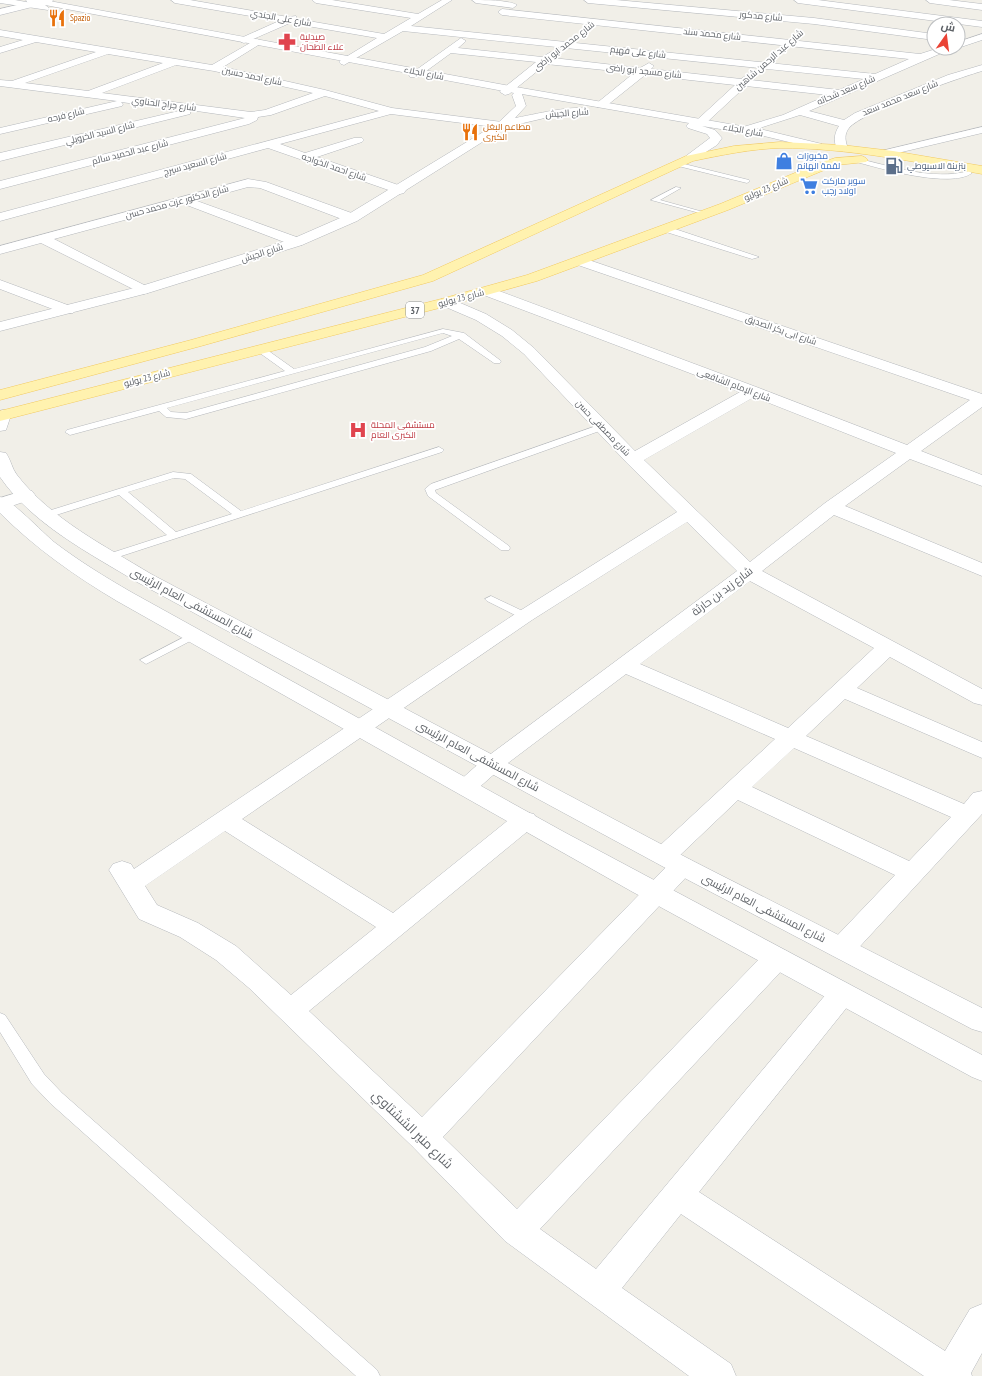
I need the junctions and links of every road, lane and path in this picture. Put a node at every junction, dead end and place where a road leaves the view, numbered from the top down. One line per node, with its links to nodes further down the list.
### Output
1 (0, 0): 12 (street, شارع الجلاء)
2 (175, 0): 23 (street, شارع على الجندي)
3 (448, 0): 21 (street)
4 (476, 0): 13 (street)
5 (588, 0): 10 (street, شارع مدكور)
6 (798, 0): 14 (street)
7 (930, 0): 16 (street)
8 (45, 1): 12 (street, شارع الجلاء); 41 (street, شارع الجلاء)
9 (330, 1): 15 (street); 21 (street)
10 (622, 1): 19 (street, شارع مدكور); 25 (street, شارع محمد ابو راضى)
11 (730, 1): 19 (street)
12 (29, 2): 18 (street); 41 (street, شارع الجلاء)
13 (516, 2): 25 (street, شارع محمد سند)
14 (836, 2): 24 (street, شارع عبد الرحمن شاهين); 27 (street)
15 (315, 4)
16 (982, 7)
17 (780, 8): 22 (street)
18 (0, 12)
19 (716, 12): 22 (street, شارع مدكور); 31 (street)
20 (302, 14): 23 (street)
21 (419, 17): 29 (street)
22 (769, 17): 24 (street, شارع مدكور); 37 (street)
23 (290, 19): 35 (street, شارع على الجندي); 41 (street)
24 (814, 21): 30 (street, شارع مدكور); 39 (street, شارع عبد الرحمن شاهين)
25 (594, 22): 31 (street, شارع محمد سند); 42 (street, شارع محمد ابو راضى)
26 (895, 24): 30 (street)
27 (982, 24)
28 (483, 26): 33 (street)
29 (400, 28): 33 (street, شارع على فهيم); 35 (street)
30 (885, 29): 34 (street, شارع مدكور); 46 (street)
31 (691, 32): 37 (street, شارع محمد سند); 48 (street)
32 (0, 33): 38 (street, شارع احمد حسين)
33 (470, 35): 42 (street, شارع على فهيم); 45 (street)
34 (926, 36)
35 (386, 37): 52 (street)
36 (982, 37): 40 (street)
37 (745, 38): 39 (street, شارع محمد سند); 43 (street)
38 (35, 39): 44 (street); 47 (street, شارع احمد حسين)
39 (789, 42): 46 (street, شارع محمد سند); 54 (street, شارع عبد الرحمن شاهين)
40 (966, 42)
41 (251, 43): 52 (street, شارع الجلاء); 55 (street)
42 (566, 44): 48 (street, شارع على فهيم); 51 (street, شارع محمد ابو راضى)
43 (736, 48)
44 (0, 50)
45 (450, 50): 51 (street, شارع مسجد ابو راضى); 59 (street)
46 (856, 50): 50 (street, شارع محمد سند); 58 (street)
47 (106, 51): 53 (street, شارع احمد حسين); 63 (street)
48 (664, 54): 54 (street, شارع على فهيم); 57 (street)
49 (926, 56): 50 (street, شارع سعد شحاته)
50 (922, 57): 60 (street, شارع سعد شحاته)
51 (545, 60): 57 (street, شارع مسجد ابو راضى); 65 (street, شارع محمد ابو راضى)
52 (347, 61): 59 (street, شارع الجلاء)
53 (174, 62): 55 (street, شارع احمد حسين); 68 (street)
54 (763, 65): 58 (street, شارع على فهيم); 61 (street, شارع عبد الرحمن شاهين)
55 (214, 68): 66 (street, شارع احمد حسين)
56 (979, 70): 76 (street, شارع سعد محمد سعد)
57 (643, 71): 61 (street, شارع مسجد ابو راضى); 71 (street)
58 (825, 72): 60 (street, شارع على فهيم)
59 (416, 73): 65 (street, شارع الجلاء)
60 (876, 77): 67 (street, شارع سعد شحاته)
61 (744, 81): 67 (street, شارع مسجد ابو راضى); 75 (street, شارع عبد الرحمن شاهين)
62 (0, 83): 63 (street, شارع جراج الحناوي)
63 (12, 85): 64 (street); 68 (street, شارع جراج الحناوي)
64 (0, 89)
65 (510, 92): 71 (street, شارع الجلاء); 77 (street, شارع الجيش)
66 (325, 93): 72 (street, شارع احمد حسين); 74 (street, شارع جراج الحناوي)
67 (838, 93): 73 (street, شارع سعد شحاته)
68 (89, 94): 69 (street, شارع جراج الحناوي)
69 (133, 100): 70 (street, شارع جراج الحناوي); 80 (street, شارع فرحه)
70 (199, 108): 74 (street, شارع جراج الحناوي); 87 (street, شارع السيد الخرويلي)
71 (605, 108): 75 (street, شارع الجلاء); 77 (street, شارع الجيش); 84 (street, شارع الجلاء)
72 (391, 111): 77 (street, شارع احمد حسين); 82 (street, شارع السعيد سيرج)
73 (796, 111): 76 (street); 78 (street, شارع سعد شحاته)
74 (259, 115): 94 (street, شارع عبد الحميد سالم)
75 (701, 122): 78 (street, شارع الجلاء)
76 (846, 124): 85 (street)
77 (502, 125): 96 (street, شارع الجيش)
78 (747, 130): 83 (street, شارع الجلاء); 84 (street)
79 (982, 130): 86 (street)
80 (0, 131)
81 (358, 140): 88 (street)
82 (268, 144): 88 (street, شارع احمد الخواجه); 99 (street, شارع السعيد سيرج)
83 (818, 146): 84 (main road, شارع الجلاء); 85 (main road, شارع الجلاء)
84 (712, 147): 89 (main road); 90 (main road, شارع 23 يوليو)
85 (842, 148): 86 (main road, شارع الجلاء)
86 (885, 153): 91 (main road, شارع الجلاء)
87 (0, 157)
88 (305, 157): 96 (street, شارع احمد الخواجه)
89 (809, 161): 92 (main road, 37); 98 (main road, شارع 23 يوليو / 37)
90 (676, 164): 93 (lane); 112 (main road, شارع 23 يوليو)
91 (982, 170)
92 (982, 176)
93 (747, 181)
94 (0, 185)
95 (678, 188): 98 (lane)
96 (400, 190): 100 (street, شارع الجيش)
97 (184, 200): 100 (street, شارع الدكتور عزت محمد حسن); 102 (street, شارع الدكتور عزت محمد حسن); 103 (street)
98 (705, 214): 101 (main road, شارع 23 يوليو / 37)
99 (0, 216)
100 (352, 218): 103 (street, شارع الجيش)
101 (666, 229): 105 (lane); 106 (main road, شارع 23 يوليو / 37)
102 (43, 239): 104 (street, شارع الدكتور عزت محمد حسن); 108 (street)
103 (297, 242): 108 (street, شارع الجيش)
104 (0, 250)
105 (755, 257)
106 (580, 261): 109 (main road, شارع 23 يوليو / 37); 127 (street, شارع ابى بكر الصديق)
107 (0, 284): 111 (street)
108 (143, 290): 111 (street, شارع الجيش)
109 (486, 291): 110 (main road, شارع 23 يوليو / 37); 124 (street, شارع الإمام الشافعى)
110 (446, 302): 115 (main road, شارع 23 يوليو / 37); 130 (street, شارع مصطفى حسن)
111 (68, 310): 113 (street, شارع الجيش)
112 (267, 323): 115 (main road); 116 (main road, شارع 23 يوليو)
113 (0, 327)
114 (461, 335): 119 (lane); 120 (lane); 122 (lane)
115 (290, 341): 117 (main road, شارع 23 يوليو / 37)
116 (196, 343): 118 (main road); 125 (main road, شارع 23 يوليو)
117 (260, 349): 118 (main road, شارع 23 يوليو / 37); 121 (lane)
118 (222, 359): 129 (main road, شارع 23 يوليو / 37)
119 (497, 360)
120 (310, 366): 121 (lane); 122 (lane)
121 (291, 371): 123 (lane)
122 (327, 377): 126 (lane)
123 (236, 386): 126 (lane); 128 (lane)
124 (753, 391): 133 (street, شارع الإمام الشافعى); 135 (street)
125 (0, 395)
126 (252, 398): 128 (lane)
127 (982, 399): 133 (street, شارع زيد بن حارثة)
128 (160, 407): 131 (lane)
129 (1, 419)
130 (602, 427): 135 (street, شارع مصطفى حسن); 145 (lane)
131 (70, 432)
132 (439, 450): 143 (lane)
133 (909, 453): 136 (street, شارع الإمام الشافعى); 140 (street, شارع زيد بن حارثة)
134 (0, 457): 138 (street, شارع المستشفى العام الرئيسى)
135 (633, 459): 141 (street, شارع مصطفى حسن)
136 (982, 481)
137 (121, 492): 142 (lane); 143 (lane); 144 (lane)
138 (26, 495): 139 (street); 142 (street, شارع المستشفى العام الرئيسى)
139 (0, 503): 152 (street)
140 (832, 507): 147 (street); 148 (street, شارع زيد بن حارثة)
141 (688, 513): 148 (street, شارع مصطفى حسن); 150 (street)
142 (49, 514): 146 (street, شارع المستشفى العام الرئيسى)
143 (240, 515): 144 (lane)
144 (175, 536): 146 (lane)
145 (505, 548)
146 (110, 557): 151 (street, شارع المستشفى العام الرئيسى)
147 (982, 570)
148 (748, 572): 153 (street, شارع مصطفى حسن); 155 (street, شارع زيد بن حارثة)
149 (491, 599): 150 (lane)
150 (525, 616): 158 (street)
151 (234, 626): 152 (street); 158 (street, شارع المستشفى العام الرئيسى)
152 (201, 638): 154 (lane); 159 (street)
153 (888, 647): 156 (street); 157 (street, شارع مصطفى حسن)
154 (146, 660)
155 (624, 665): 160 (street); 162 (street, شارع زيد بن حارثة)
156 (842, 690): 160 (street); 161 (street)
157 (982, 698)
158 (388, 708): 159 (street); 162 (street, شارع المستشفى العام الرئيسى)
159 (359, 728): 163 (street); 166 (street)
160 (791, 737): 164 (street); 165 (street)
161 (982, 751)
162 (492, 764): 163 (street, شارع زيد بن حارثة); 168 (street, شارع المستشفى العام الرئيسى)
163 (466, 787): 167 (street)
164 (735, 789): 168 (street); 169 (street)
165 (975, 807): 169 (street)
166 (225, 820): 171 (street); 175 (street, شارع منير الششتاوي)
167 (525, 820): 170 (street); 171 (street)
168 (673, 861): 170 (street); 172 (street, شارع المستشفى العام الرئيسى)
169 (913, 873): 172 (street)
170 (657, 892): 173 (street); 179 (street)
171 (394, 926): 175 (street)
172 (842, 948): 177 (street, شارع المستشفى العام الرئيسى)
173 (777, 958): 174 (street); 181 (street)
174 (842, 994): 178 (street); 180 (street)
175 (290, 1011): 179 (street, شارع منير الششتاوي)
176 (0, 1020): 185 (lane)
177 (982, 1021)
178 (982, 1069)
179 (423, 1137): 181 (street, شارع منير الششتاوي)
180 (678, 1194): 182 (street); 184 (street)
181 (517, 1231): 182 (street, شارع منير الششتاوي)
182 (599, 1291): 186 (street, شارع منير الششتاوي)
183 (982, 1320): 184 (street)
184 (952, 1375)
185 (370, 1376)
186 (718, 1376)

